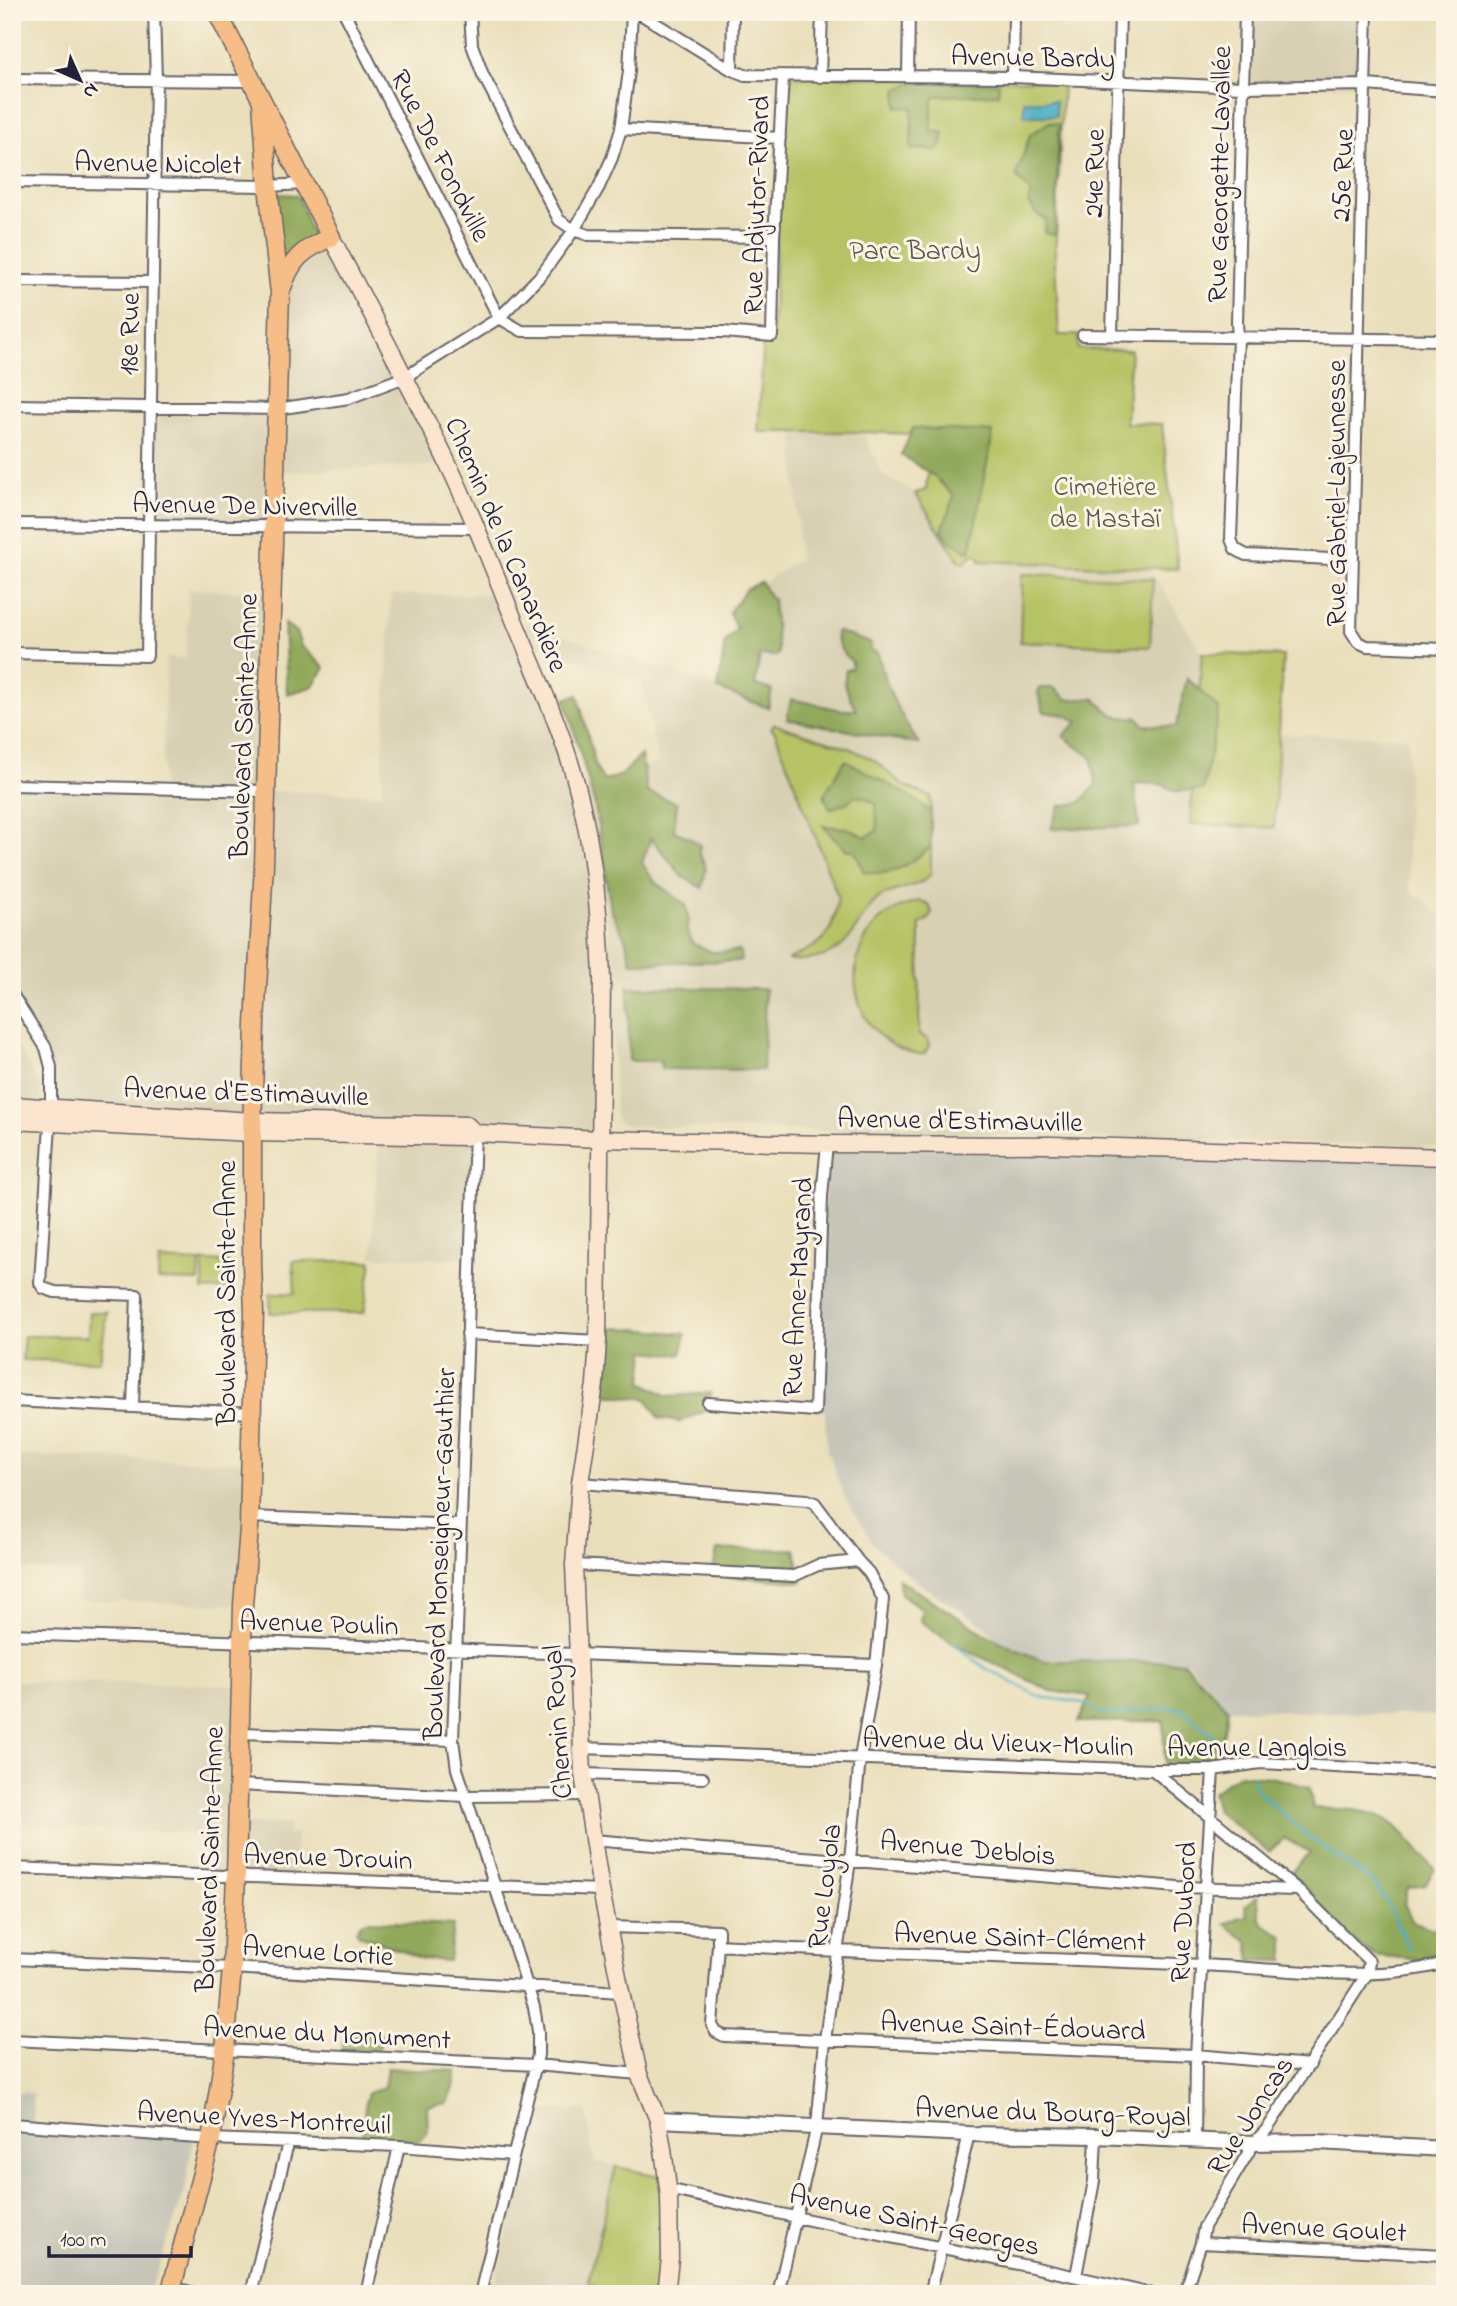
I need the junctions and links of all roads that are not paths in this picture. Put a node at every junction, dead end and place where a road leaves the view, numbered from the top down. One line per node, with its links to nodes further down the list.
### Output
1 (155, 12): 19 (street, 18e Rue)
2 (216, 12): 20 (main road, Chemin de la Canardière)
3 (344, 12): 38 (street, Rue De Fondville)
4 (470, 12): 32 (street)
5 (634, 12): 13 (street, Avenue Bardy); 26 (street)
6 (733, 12): 13 (street)
7 (822, 12): 16 (street)
8 (909, 12): 15 (street)
9 (1014, 12): 17 (street)
10 (1120, 12): 21 (street, 24e Rue)
11 (1245, 12): 23 (street, Rue Georgette-Lavallée)
12 (1367, 12): 22 (street, 25e Rue)
13 (732, 70): 14 (street, Avenue Bardy)
14 (783, 76): 16 (street, Avenue Bardy); 27 (street, Rue Adjutor-Rivard)
15 (908, 76): 16 (street, Avenue Bardy); 17 (street, Avenue Bardy)
16 (820, 77)
17 (1013, 77): 21 (street, Avenue Bardy)
18 (12, 79): 19 (street)
19 (156, 80): 20 (street); 30 (street, 18e Rue)
20 (251, 81): 25 (main road, Chemin de la Canardière)
21 (1118, 81): 23 (street, Avenue Bardy); 40 (street, 24e Rue)
22 (1366, 85): 23 (street, Avenue Bardy); 24 (street, Avenue Bardy); 42 (street, 25e Rue)
23 (1242, 87): 41 (street, Rue Georgette-Lavallée)
24 (1445, 91)
25 (262, 102): 29 (main road, Chemin de la Canardière); 31 (main road, Boulevard Sainte-Anne)
26 (621, 129): 27 (street); 32 (street)
27 (780, 138): 34 (street, Rue Adjutor-Rivard)
28 (12, 182): 30 (street, Avenue Nicolet)
29 (304, 184): 31 (street, Avenue Nicolet); 33 (main road, Chemin de la Canardière)
30 (154, 185): 31 (street, Avenue Nicolet); 36 (street, 18e Rue)
31 (268, 186): 37 (main road, Boulevard Sainte-Anne)
32 (574, 230): 34 (street); 38 (street)
33 (331, 237): 37 (main road, Boulevard Sainte-Anne); 44 (main road, Chemin de la Canardière)
34 (774, 237): 38 (street, Rue Adjutor-Rivard)
35 (12, 281): 36 (street)
36 (152, 282): 46 (street, 18e Rue)
37 (280, 293): 47 (main road, Boulevard Sainte-Anne)
38 (499, 318): 44 (street)
39 (1083, 335): 40 (street)
40 (1112, 335): 41 (street)
41 (1238, 337): 42 (street); 52 (street, Rue Georgette-Lavallée)
42 (1359, 339): 43 (street); 52 (street, Rue Gabriel-Lajeunesse)
43 (1445, 340)
44 (405, 377): 47 (street); 51 (main road, Chemin de la Canardière)
45 (12, 405): 46 (street)
46 (150, 408): 47 (street); 49 (street, 18e Rue)
47 (277, 409): 50 (main road, Boulevard Sainte-Anne)
48 (12, 524): 49 (street, Avenue De Niverville)
49 (149, 526): 50 (street, Avenue De Niverville); 54 (street, 18e Rue)
50 (274, 528): 51 (street, Avenue De Niverville); 56 (main road, Boulevard Sainte-Anne)
51 (477, 528): 63 (main road, Chemin de la Canardière)
52 (1352, 559): 53 (street, Rue Gabriel-Lajeunesse)
53 (1445, 649)
54 (12, 653)
55 (12, 786): 56 (street)
56 (265, 792): 61 (main road, Boulevard Sainte-Anne)
57 (12, 994): 59 (street)
58 (12, 1105): 59 (main road, Avenue d'Estimauville)
59 (50, 1115): 60 (main road, Avenue d'Estimauville); 61 (main road, Avenue d'Estimauville); 70 (street)
60 (12, 1121)
61 (252, 1127): 62 (main road, Avenue d'Estimauville); 71 (main road, Boulevard Sainte-Anne)
62 (475, 1133): 63 (main road, Avenue d'Estimauville); 66 (street, Boulevard Monseigneur-Gauthier)
63 (600, 1139): 64 (main road, Avenue d'Estimauville); 67 (main road, Chemin Royal)
64 (827, 1143): 65 (main road, Avenue d'Estimauville); 69 (street, Rue Anne-Mayrand)
65 (1445, 1157)
66 (467, 1334): 67 (street); 74 (street, Boulevard Monseigneur-Gauthier)
67 (598, 1341): 72 (main road, Chemin Royal)
68 (12, 1401): 70 (street)
69 (708, 1403)
70 (132, 1406): 71 (street)
71 (252, 1412): 73 (main road, Boulevard Sainte-Anne)
72 (580, 1483): 75 (street, Rue Loyola); 76 (main road, Chemin Royal)
73 (249, 1517): 74 (street); 78 (main road, Boulevard Sainte-Anne)
74 (461, 1525): 79 (street, Boulevard Monseigneur-Gauthier)
75 (858, 1561): 76 (street); 81 (street, Rue Loyola)
76 (574, 1565): 80 (main road, Chemin Royal)
77 (12, 1634): 78 (street, Avenue Poulin)
78 (243, 1642): 79 (street, Avenue Poulin); 82 (main road, Boulevard Sainte-Anne)
79 (454, 1650): 80 (street, Avenue Poulin); 83 (street, Boulevard Monseigneur-Gauthier)
80 (576, 1652): 81 (street, Avenue Poulin); 84 (main road, Chemin Royal)
81 (876, 1665): 85 (street, Rue Loyola)
82 (239, 1733): 83 (street); 91 (main road, Boulevard Sainte-Anne)
83 (453, 1740): 92 (street, Boulevard Monseigneur-Gauthier)
84 (582, 1748): 85 (street, Avenue du Vieux-Moulin); 89 (main road, Chemin Royal)
85 (860, 1758): 86 (street, Avenue du Vieux-Moulin); 96 (street, Rue Loyola)
86 (1153, 1769): 87 (street, Avenue Langlois); 94 (street, Avenue du Vieux-Moulin)
87 (1213, 1770): 88 (street, Avenue Langlois); 94 (street, Rue Dubord)
88 (1445, 1773)
89 (583, 1774): 90 (street); 93 (main road, Chemin Royal)
90 (704, 1778)
91 (238, 1786): 92 (street); 98 (main road, Boulevard Sainte-Anne)
92 (465, 1796): 93 (street); 99 (street, Boulevard Monseigneur-Gauthier)
93 (586, 1796): 95 (main road, Chemin Royal)
94 (1211, 1818): 100 (street, Rue Dubord); 102 (street, Avenue du Vieux-Moulin)
95 (592, 1840): 96 (street, Avenue Deblois); 101 (main road, Chemin Royal)
96 (850, 1860): 100 (street, Avenue Deblois); 105 (street, Rue Loyola)
97 (12, 1868): 98 (street, Avenue Drouin)
98 (236, 1876): 99 (street, Avenue Drouin); 109 (main road, Boulevard Sainte-Anne)
99 (494, 1885): 101 (street, Avenue Drouin); 111 (street, Boulevard Monseigneur-Gauthier)
100 (1206, 1888): 102 (street, Avenue Deblois); 108 (street, Rue Dubord)
101 (601, 1890): 103 (main road, Chemin Royal)
102 (1298, 1890): 110 (street, Avenue du Vieux-Moulin)
103 (607, 1927): 104 (street); 112 (main road, Chemin Royal)
104 (718, 1945): 105 (street, Avenue Saint-Clément); 114 (street, Avenue Saint-Édouard)
105 (838, 1952): 108 (street, Avenue Saint-Clément); 114 (street, Rue Loyola)
106 (12, 1959): 109 (street, Avenue Lortie)
107 (1445, 1963): 110 (street, Avenue Saint-Clément)
108 (1202, 1965): 110 (street, Avenue Saint-Clément); 116 (street, Rue Dubord)
109 (232, 1968): 111 (street, Avenue Lortie); 115 (main road, Boulevard Sainte-Anne)
110 (1367, 1974): 118 (street, Rue Joncas)
111 (528, 1986): 112 (street, Avenue Lortie); 117 (street, Boulevard Monseigneur-Gauthier)
112 (621, 1993): 119 (main road, Chemin Royal)
113 (12, 2040): 115 (street, Avenue du Monument)
114 (825, 2040): 116 (street, Avenue Saint-Édouard); 122 (street, Rue Loyola)
115 (225, 2050): 117 (street, Avenue du Monument); 125 (main road, Boulevard Sainte-Anne)
116 (1196, 2054): 118 (street, Avenue Saint-Édouard); 126 (street, Rue Dubord)
117 (536, 2065): 119 (street, Avenue du Monument); 131 (street, Boulevard Monseigneur-Gauthier)
118 (1310, 2065): 128 (street, Rue Joncas)
119 (639, 2074): 120 (main road, Chemin Royal)
120 (658, 2120): 122 (street, Avenue du Bourg-Royal); 132 (main road, Chemin Royal)
121 (12, 2124): 125 (street, Avenue Yves-Montreuil)
122 (817, 2126): 123 (street, Avenue du Bourg-Royal); 133 (street, Rue Loyola)
123 (969, 2134): 124 (street, Avenue du Bourg-Royal); 135 (street)
124 (1096, 2136): 126 (street, Avenue du Bourg-Royal); 137 (street)
125 (211, 2139): 127 (street, Avenue Yves-Montreuil); 138 (main road, Boulevard Sainte-Anne)
126 (1195, 2141): 128 (street, Avenue du Bourg-Royal)
127 (288, 2143): 129 (street, Avenue Yves-Montreuil); 141 (street)
128 (1254, 2143): 130 (street, Avenue du Bourg-Royal); 134 (street, Rue Joncas)
129 (399, 2146): 131 (street, Avenue Yves-Montreuil); 142 (street)
130 (1445, 2150)
131 (513, 2155): 143 (street, Boulevard Monseigneur-Gauthier)
132 (668, 2189): 133 (street, Avenue Saint-Georges); 144 (main road, Chemin Royal)
133 (795, 2219): 135 (street, Avenue Saint-Georges); 145 (street, Rue Loyola)
134 (1202, 2243): 136 (street, Avenue Goulet); 139 (street, Rue Joncas)
135 (941, 2248): 137 (street, Avenue Saint-Georges); 146 (street)
136 (1445, 2255)
137 (1076, 2276): 147 (street, Avenue Saint-Georges)
138 (170, 2292): 140 (street)
139 (1187, 2292)
140 (198, 2294)
141 (251, 2294)
142 (366, 2294)
143 (480, 2294)
144 (666, 2294)
145 (778, 2294)
146 (930, 2294)
147 (1152, 2294)

